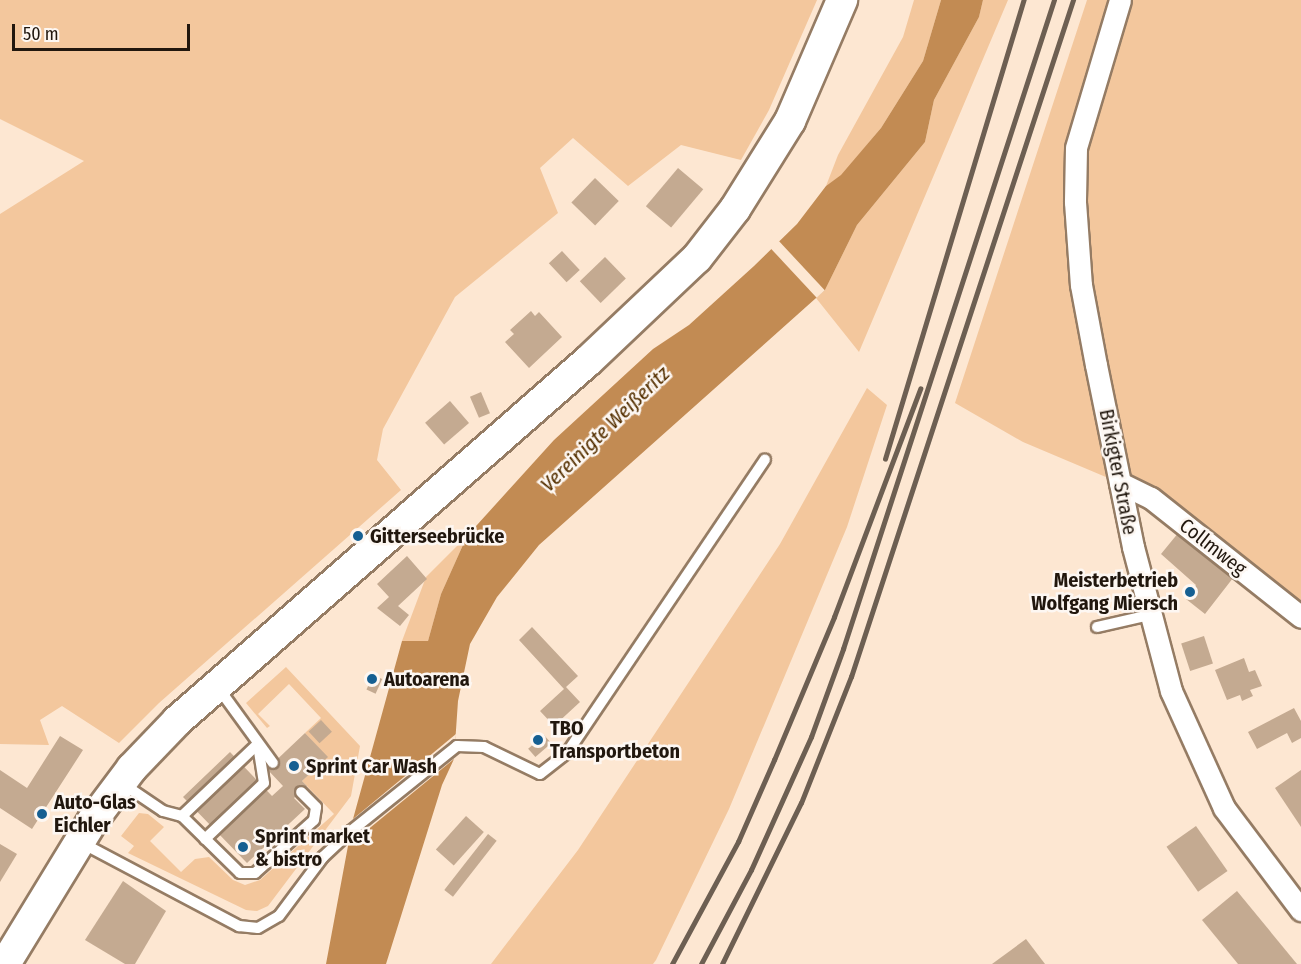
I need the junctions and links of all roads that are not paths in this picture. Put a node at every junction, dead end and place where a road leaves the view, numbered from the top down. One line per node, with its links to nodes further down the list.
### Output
1 (842, 0): 8 (main road)
2 (1120, 0): 4 (street, Birkigter Straße)
3 (765, 460): 15 (lane)
4 (1120, 483): 5 (street, Birkigter Straße); 6 (street, Collmweg)
5 (1150, 615): 7 (lane); 16 (street, Birkigter Straße)
6 (1301, 617)
7 (1097, 627)
8 (217, 686): 9 (lane); 11 (main road)
9 (258, 744): 10 (lane); 13 (lane); 14 (lane)
10 (273, 763)
11 (120, 783): 13 (lane); 15 (main road)
12 (301, 792): 14 (lane)
13 (182, 816): 14 (lane)
14 (205, 839)
15 (79, 841): 17 (main road)
16 (1301, 910)
17 (5, 964)

